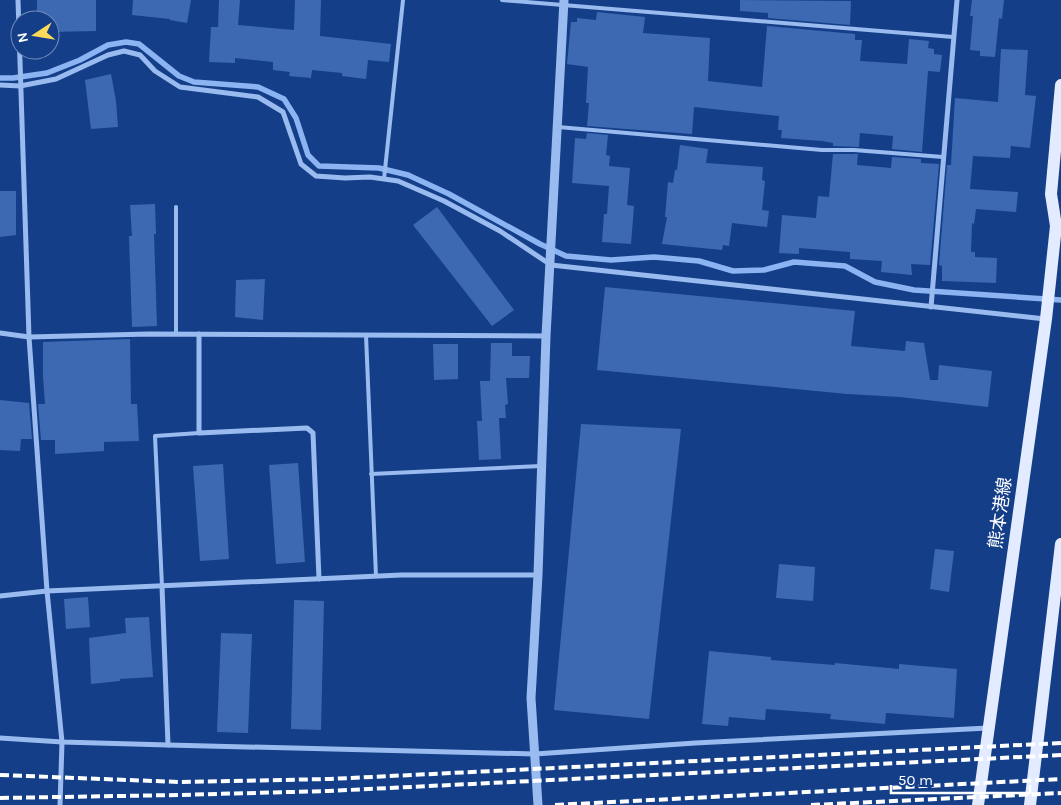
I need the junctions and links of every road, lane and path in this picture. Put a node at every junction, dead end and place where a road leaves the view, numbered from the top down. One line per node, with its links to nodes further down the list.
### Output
1 (18, 0): 9 (street)
2 (403, 0): 12 (lane)
3 (502, 0): 5 (lane)
4 (957, 0): 6 (street)
5 (564, 2): 6 (lane); 10 (street)
6 (953, 36): 11 (street)
7 (0, 85): 9 (street)
8 (1061, 85): 14 (main road, 熊本港線)
9 (20, 86): 12 (street); 23 (street)
10 (558, 127): 11 (lane); 15 (street)
11 (943, 157): 16 (street)
12 (384, 179): 15 (street)
13 (176, 207): 19 (lane)
14 (1058, 220): 17 (main road, 熊本港線)
15 (551, 265): 16 (street); 22 (street)
16 (931, 307): 17 (street)
17 (1046, 319): 34 (main road, 熊本港線)
18 (0, 333): 23 (street)
19 (176, 334): 20 (street); 23 (street)
20 (199, 334): 21 (street); 24 (street)
21 (366, 335): 22 (street); 26 (lane)
22 (546, 336): 25 (street)
23 (29, 337): 32 (street)
24 (199, 433): 30 (street); 31 (lane)
25 (542, 466): 26 (lane); 28 (street)
26 (371, 474): 29 (lane)
27 (1061, 544): 42 (main road)
28 (538, 575): 29 (street); 38 (street)
29 (376, 576): 30 (street)
30 (319, 579): 31 (street)
31 (162, 586): 32 (street); 37 (street)
32 (48, 591): 33 (street); 36 (street)
33 (0, 596)
34 (988, 728): 38 (street); 41 (main road, 熊本港線)
35 (0, 738): 36 (street)
36 (62, 742): 37 (street); 39 (street)
37 (168, 745): 38 (street)
38 (535, 754): 40 (street)
39 (60, 805)
40 (538, 805)
41 (978, 805)
42 (1030, 805)

